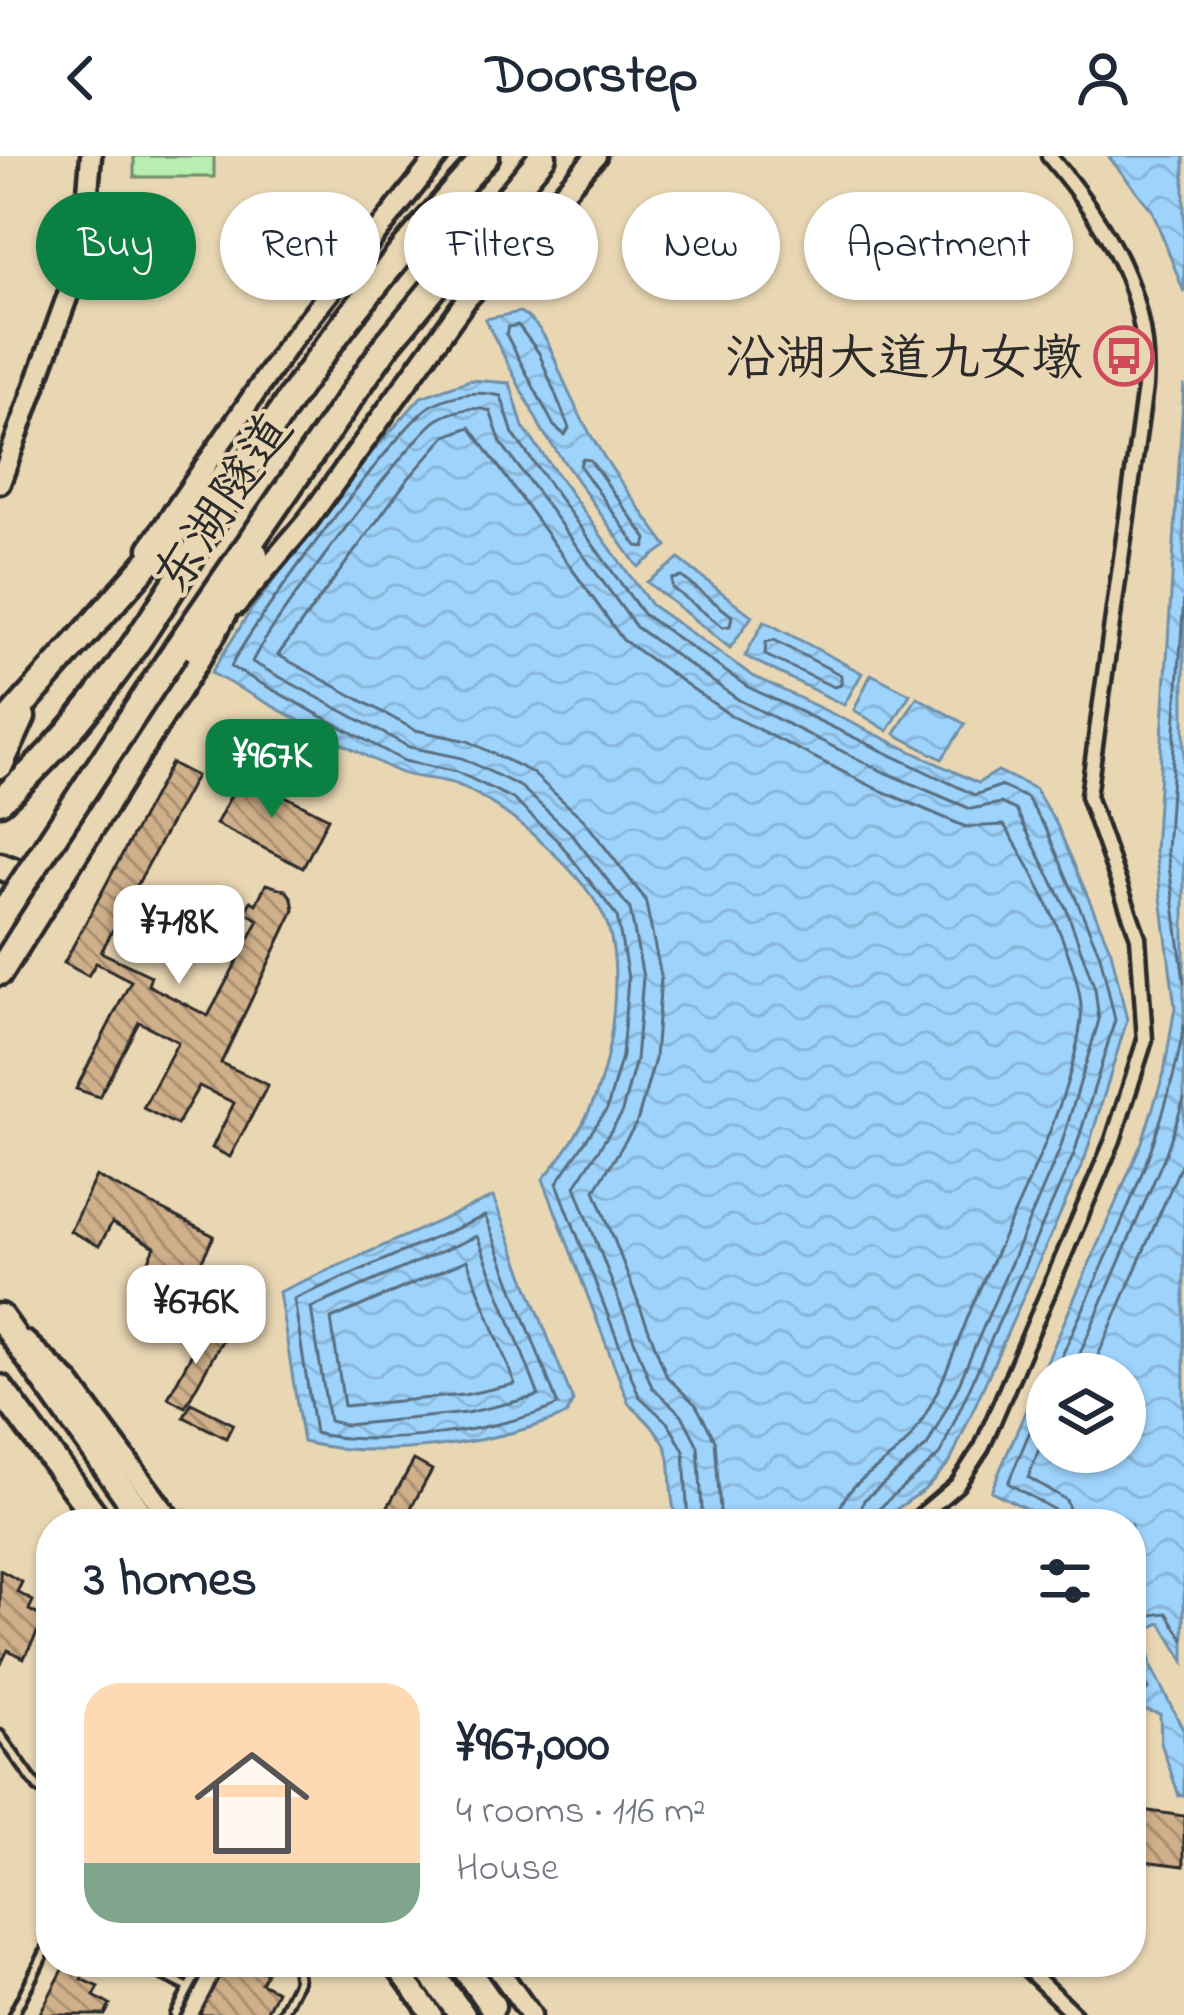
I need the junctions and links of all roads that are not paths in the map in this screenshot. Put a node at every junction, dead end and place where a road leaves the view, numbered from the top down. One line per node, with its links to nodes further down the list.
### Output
1 (91, 156): 9 (street)
2 (438, 156): 11 (street)
3 (486, 156): 7 (highway, 东湖隧道)
4 (543, 156): 8 (highway, 东湖隧道)
5 (596, 156): 10 (street)
6 (1049, 156): 27 (street)
7 (301, 383): 11 (highway); 15 (highway, 东湖隧道)
8 (303, 460): 10 (highway); 18 (highway, 东湖隧道, bridge)
9 (0, 483)
10 (214, 631): 16 (highway)
11 (86, 636): 12 (highway)
12 (34, 693): 13 (highway); 14 (highway)
13 (0, 730)
14 (0, 765)
15 (0, 801)
16 (73, 857): 17 (highway); 19 (highway)
17 (0, 866)
18 (0, 918)
19 (0, 972)
20 (2, 1320): 22 (highway); 26 (street)
21 (0, 1388): 23 (highway)
22 (122, 1488): 24 (highway); 25 (highway)
23 (87, 1509)
24 (137, 1509)
25 (142, 1509)
26 (163, 1509)
27 (929, 1509)
28 (0, 1735): 29 (lane)
29 (36, 1785)
30 (36, 1970): 42 (lane)
31 (167, 1977): 39 (lane)
32 (195, 1977): 39 (lane)
33 (297, 1977): 44 (lane)
34 (404, 1977): 45 (street)
35 (434, 1977): 46 (highway)
36 (472, 1977): 40 (highway)
37 (503, 1977): 41 (street)
38 (1036, 1977): 47 (street)
39 (189, 1988): 43 (lane)
40 (492, 2006)
41 (526, 2011)
42 (13, 2015)
43 (175, 2015)
44 (281, 2015)
45 (432, 2015)
46 (462, 2015)
47 (1075, 2015)

